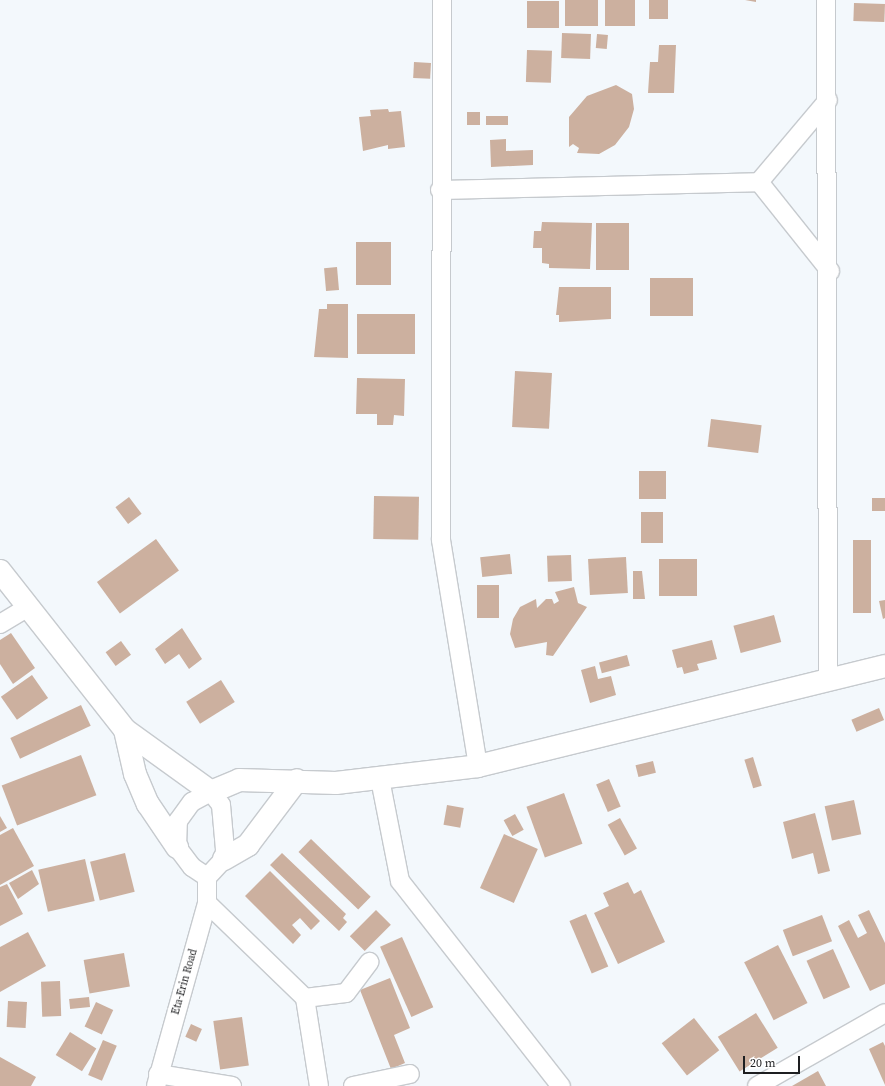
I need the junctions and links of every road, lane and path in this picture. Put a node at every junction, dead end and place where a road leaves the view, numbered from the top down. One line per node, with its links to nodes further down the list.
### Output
1 (442, 0): 5 (street)
2 (826, 0): 3 (street)
3 (828, 100): 4 (street); 6 (street)
4 (759, 182): 5 (street); 6 (street)
5 (440, 190): 13 (street)
6 (830, 271): 11 (street)
7 (0, 571): 8 (street)
8 (27, 608): 9 (street); 12 (street)
9 (0, 624)
10 (885, 666): 11 (street)
11 (828, 680): 13 (street)
12 (125, 730): 16 (street); 17 (street)
13 (478, 766): 14 (street)
14 (380, 779): 15 (street); 29 (street)
15 (297, 780): 16 (street); 18 (street)
16 (211, 792): 17 (street); 18 (street)
17 (177, 847): 19 (street)
18 (224, 859): 19 (street)
19 (207, 877): 20 (street, Eta-Erin Road)
20 (208, 903): 22 (street); 25 (street, Eta-Erin Road)
21 (369, 962): 22 (street)
22 (305, 998): 27 (street)
23 (885, 1013): 30 (street)
24 (410, 1074): 28 (street)
25 (157, 1080): 26 (street)
26 (232, 1086)
27 (319, 1086)
28 (353, 1086)
29 (561, 1086)
30 (757, 1086)

